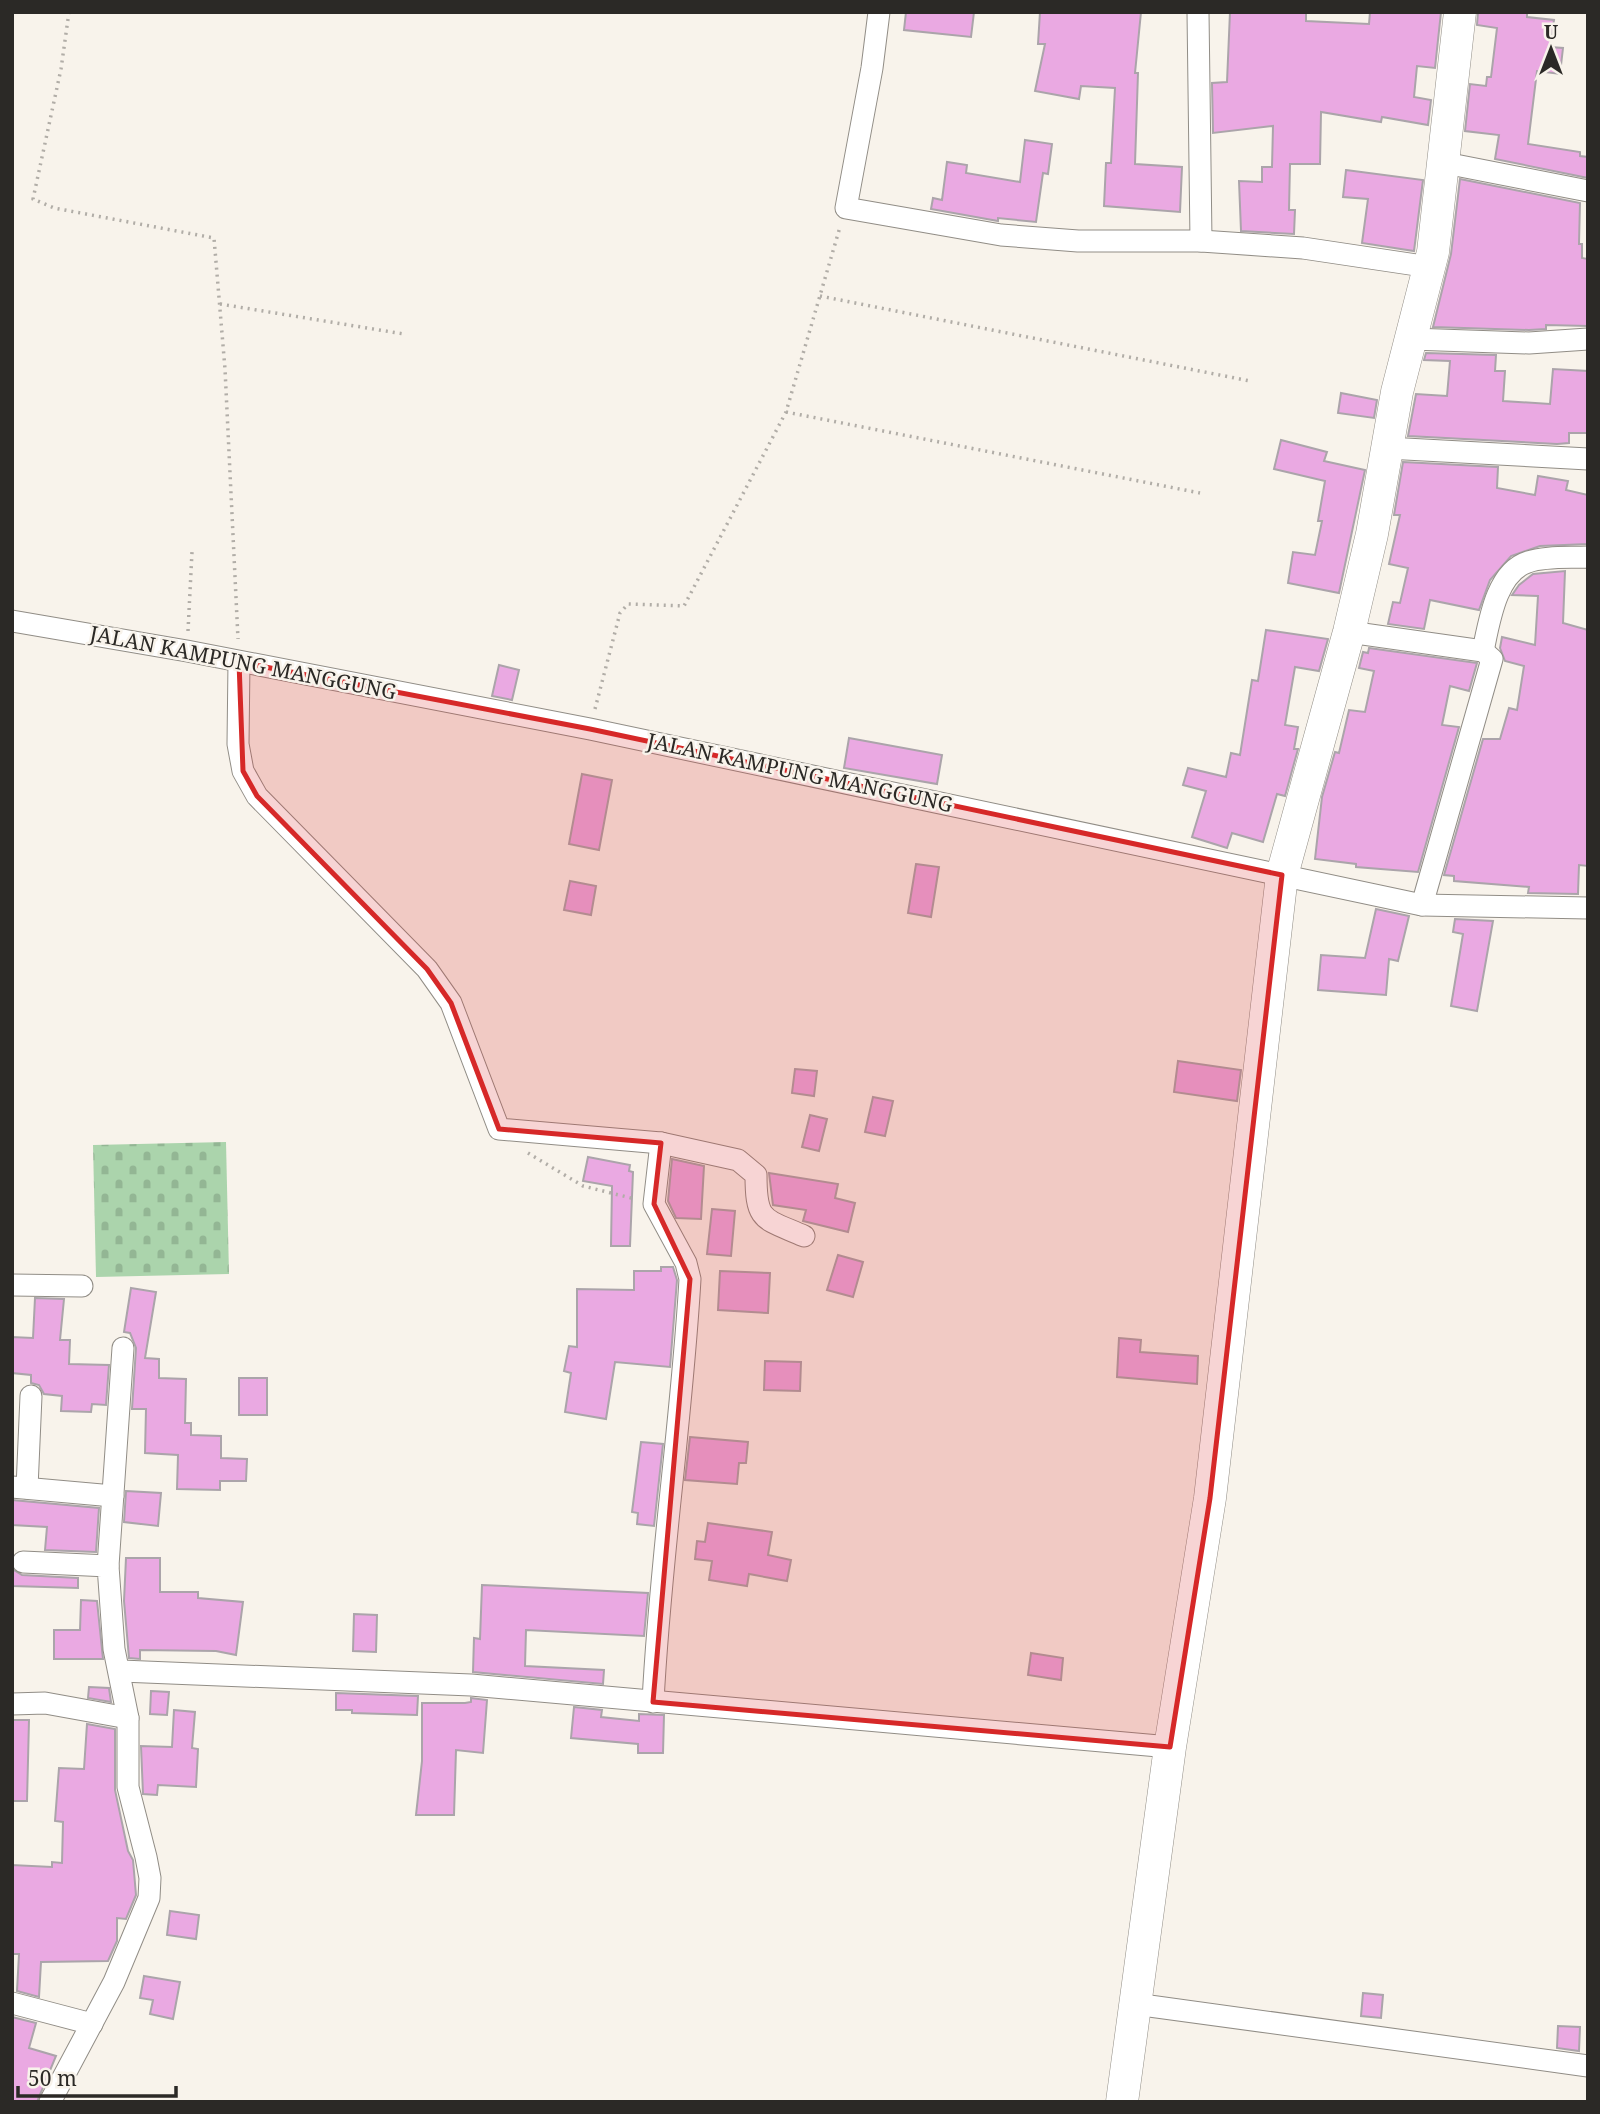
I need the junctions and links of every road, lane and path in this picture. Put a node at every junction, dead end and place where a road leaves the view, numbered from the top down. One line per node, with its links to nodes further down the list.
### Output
1 (69, 12): 11 (path)
2 (879, 12): 7 (street)
3 (1198, 12): 8 (street)
4 (1460, 12): 5 (street)
5 (1445, 163): 6 (street); 9 (street)
6 (1588, 191)
7 (846, 208): 8 (street); 10 (path)
8 (1201, 241): 9 (street)
9 (1430, 267): 13 (street)
10 (820, 296): 15 (path); 16 (path)
11 (220, 304): 12 (path); 26 (path)
12 (404, 334)
13 (1411, 339): 14 (street); 17 (street)
14 (1588, 339)
15 (1250, 381)
16 (786, 412): 19 (path); 27 (path)
17 (1387, 449): 18 (street); 23 (street)
18 (1588, 459)
19 (1200, 493)
20 (192, 552): 24 (path)
21 (1588, 557): 25 (street)
22 (12, 621): 24 (street, JALAN KAMPUNG MANGGUNG)
23 (1349, 632): 25 (street); 28 (street)
24 (187, 651): 26 (street, JALAN KAMPUNG MANGGUNG)
25 (1483, 651): 29 (street)
26 (239, 662): 27 (street, JALAN KAMPUNG MANGGUNG); 31 (street)
27 (590, 729): 28 (street, JALAN KAMPUNG MANGGUNG)
28 (1282, 875): 29 (street, JALAN KAMPUNG MANGGUNG); 47 (street)
29 (1422, 905): 30 (street, JALAN KAMPUNG MANGGUNG)
30 (1588, 908)
31 (499, 1129): 32 (street); 33 (path)
32 (661, 1143): 33 (street); 34 (street)
33 (654, 1204): 44 (street)
34 (804, 1237)
35 (12, 1285): 36 (street)
36 (82, 1286)
37 (123, 1348): 40 (street)
38 (32, 1396): 39 (street)
39 (20, 1487): 40 (street)
40 (113, 1496): 42 (street)
41 (23, 1562): 42 (street)
42 (108, 1566): 43 (street)
43 (121, 1671): 44 (street); 46 (street)
44 (653, 1702): 47 (street)
45 (12, 1704): 46 (street)
46 (128, 1717): 50 (street)
47 (1170, 1747): 49 (street)
48 (12, 2003): 50 (street)
49 (1135, 2004): 51 (street); 53 (street)
50 (92, 2024): 52 (street)
51 (1588, 2066)
52 (50, 2102)
53 (1122, 2102)

